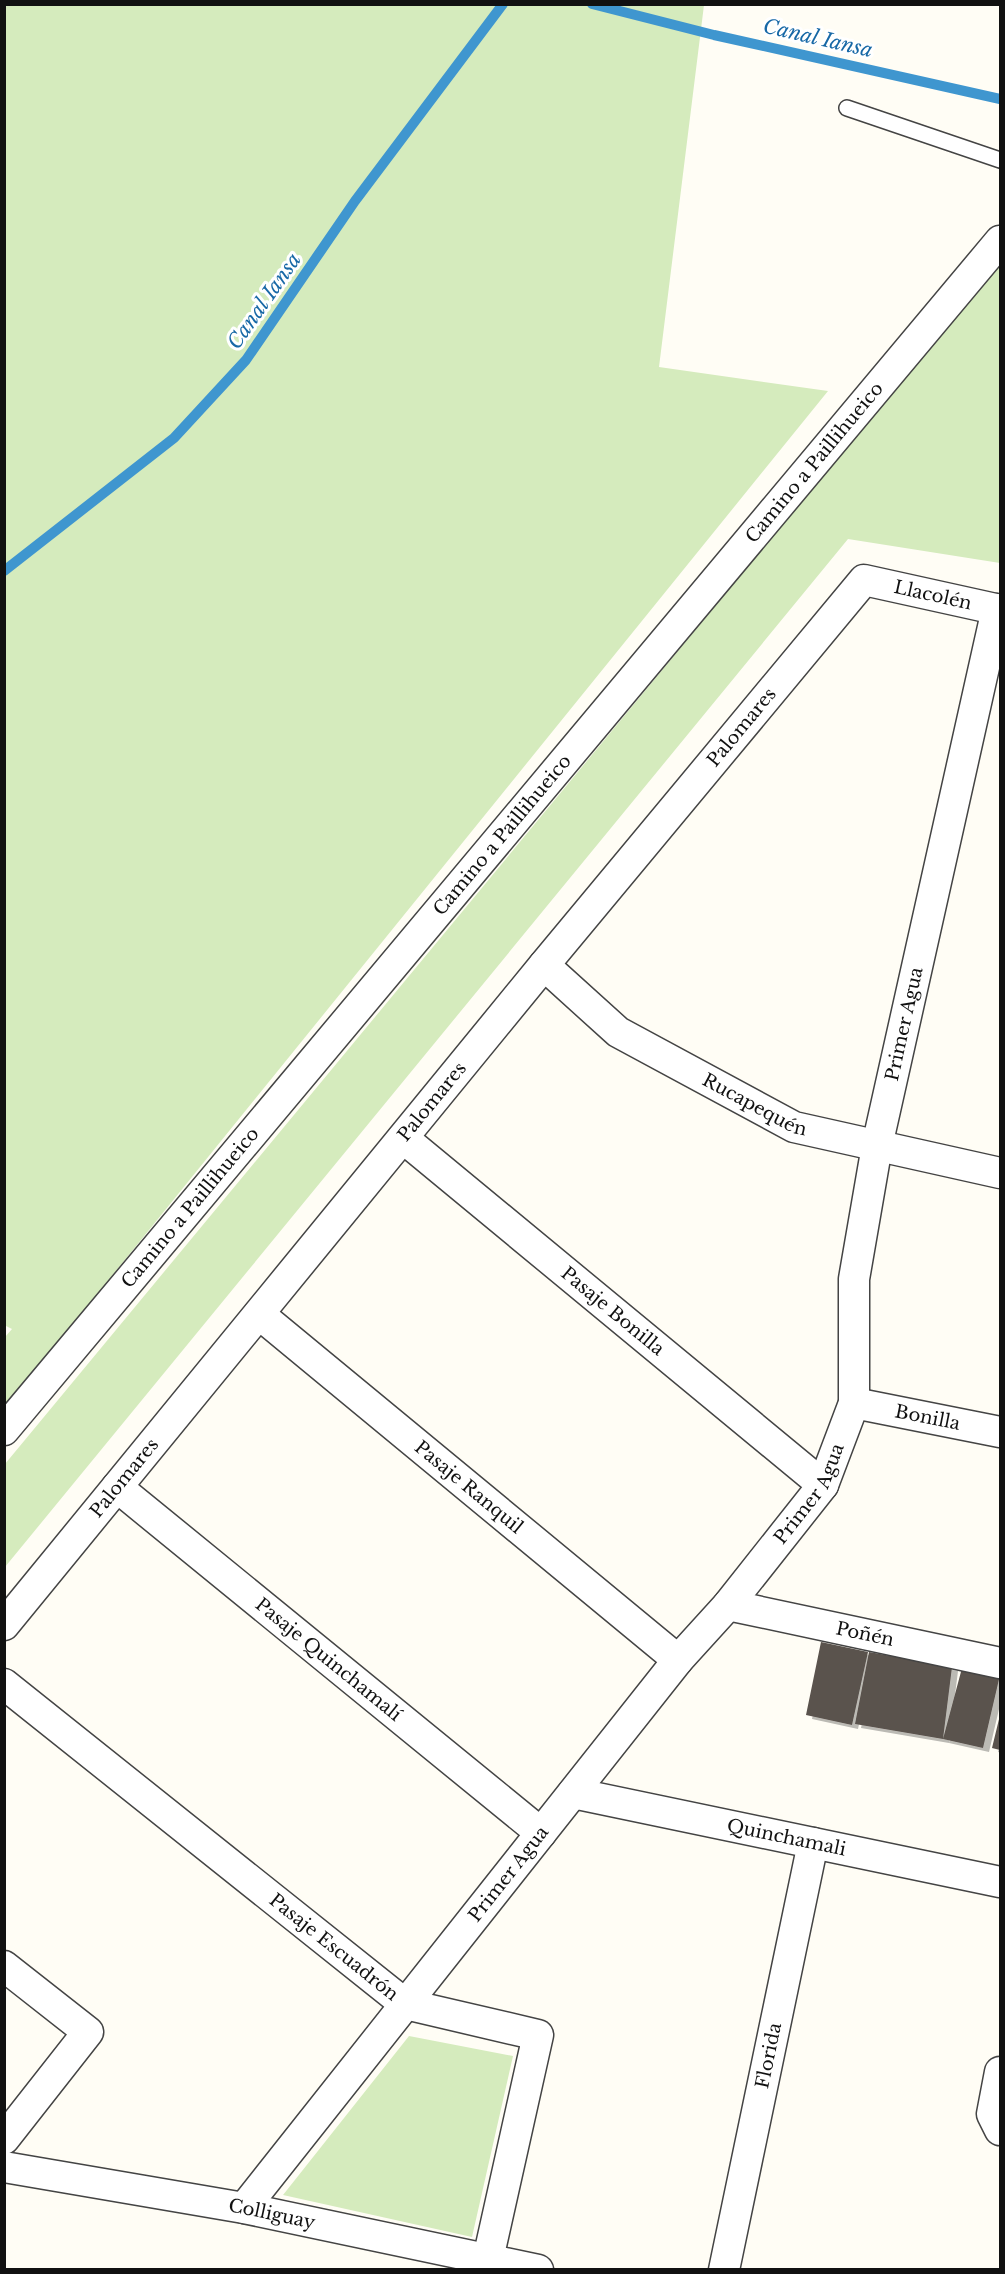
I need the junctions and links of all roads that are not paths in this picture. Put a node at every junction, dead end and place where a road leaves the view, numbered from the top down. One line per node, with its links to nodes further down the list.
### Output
1 (847, 108): 2 (lane)
2 (1000, 160)
3 (1000, 241): 12 (street, Camino a Paillihueico)
4 (864, 580): 5 (street, Llacolén); 6 (street, Palomares)
5 (999, 610): 8 (street, Primer Agua)
6 (544, 965): 7 (street, Palomares); 8 (street, Rucapequén)
7 (402, 1138): 10 (street, Palomares); 14 (street, Pasaje Bonilla)
8 (877, 1146): 9 (street, Rucapequén); 11 (street, Primer Agua)
9 (1000, 1173)
10 (259, 1314): 15 (street, Palomares); 18 (street, Pasaje Ranquil)
11 (854, 1404): 13 (street, Bonilla); 14 (street, Primer Agua)
12 (4, 1430)
13 (1000, 1432)
14 (823, 1485): 16 (street, Primer Agua)
15 (117, 1487): 17 (street, Palomares); 22 (street, Pasaje Quinchamalí)
16 (728, 1605): 18 (street, Primer Agua); 19 (street, Poñén)
17 (4, 1625)
18 (678, 1660): 21 (street, Primer Agua)
19 (1000, 1663)
20 (4, 1684): 26 (street, Pasaje Escuadrón)
21 (573, 1793): 22 (street, Primer Agua); 23 (street, Quinchamali)
22 (541, 1833): 26 (street, Primer Agua)
23 (813, 1843): 24 (street, Quinchamali); 34 (street, Florida)
24 (1000, 1882)
25 (4, 1966): 29 (street)
26 (405, 2004): 31 (street, Primer Agua); 32 (street, Pasaje Escuadrón)
27 (1000, 2072): 28 (street)
28 (1000, 2130)
29 (4, 2139)
30 (4, 2167): 31 (street, Colliguay)
31 (244, 2208): 32 (street, Colliguay)
32 (488, 2259): 33 (street, Colliguay)
33 (538, 2270)
34 (724, 2270)

